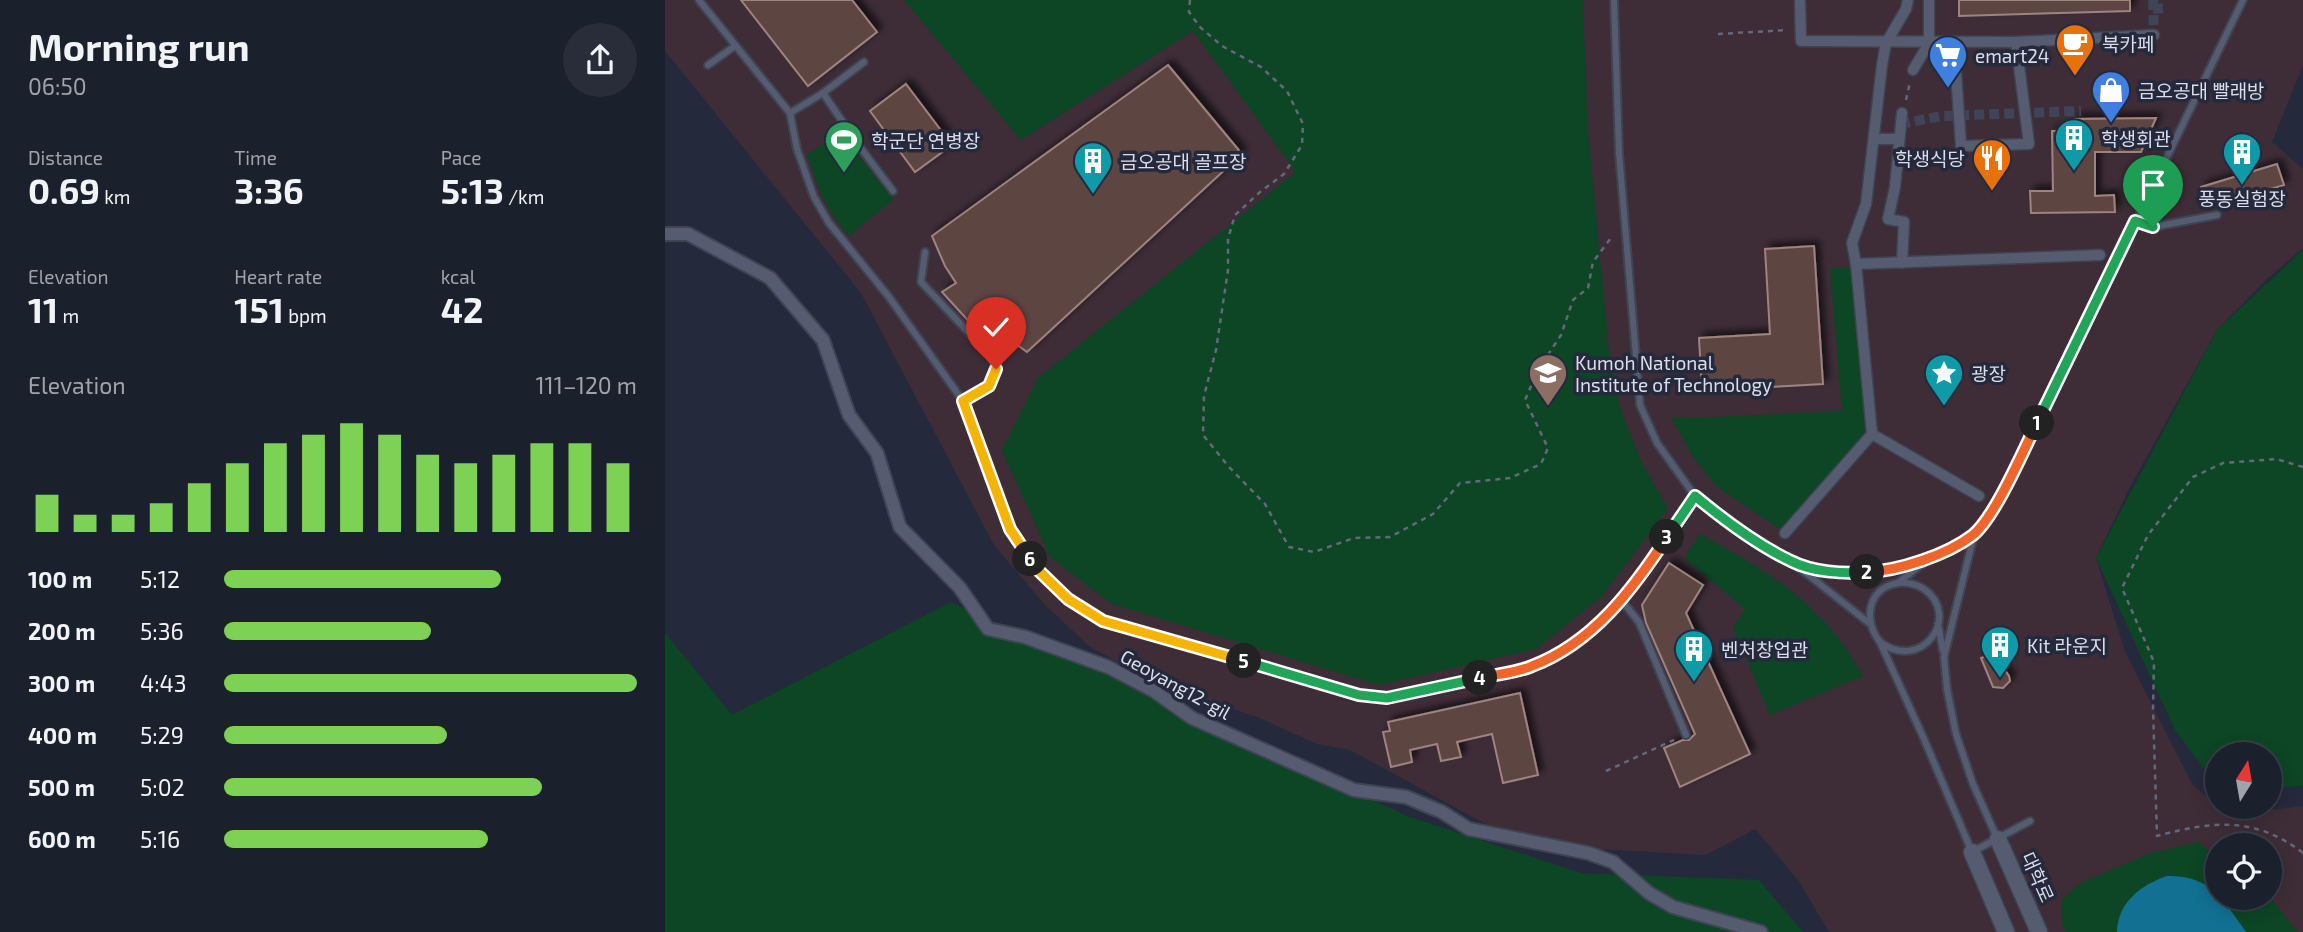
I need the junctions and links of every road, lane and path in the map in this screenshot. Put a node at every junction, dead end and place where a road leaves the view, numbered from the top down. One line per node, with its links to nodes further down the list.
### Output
1 (699, 0): 15 (lane)
2 (1189, 0): 28 (path)
3 (1614, 0): 36 (lane)
4 (1908, 0): 12 (street)
5 (1929, 0): 13 (street)
6 (2243, 0): 26 (lane)
7 (1800, 2): 8 (street)
8 (1801, 30): 9 (path); 12 (street)
9 (1718, 34)
10 (2154, 35): 11 (street)
11 (2017, 42): 14 (street); 14 (street)
12 (1886, 43): 13 (street); 22 (street)
13 (1929, 43): 14 (street); 18 (street)
14 (1954, 43)
15 (735, 46): 17 (lane); 20 (lane)
16 (864, 62): 19 (lane)
17 (708, 65)
18 (1913, 70): 21 (path)
19 (823, 93): 20 (lane); 24 (lane)
20 (790, 113): 33 (lane)
21 (1902, 113): 23 (street)
22 (1875, 139): 23 (street); 32 (street)
23 (1899, 139): 31 (street)
24 (893, 191)
25 (2217, 215): 26 (lane)
26 (2135, 221): 39 (lane)
27 (665, 234): 54 (street, Geoyang12-gil)
28 (1611, 237)
29 (925, 252): 33 (lane)
30 (2100, 255): 31 (street)
31 (1902, 262): 32 (street)
32 (1856, 264): 34 (street)
33 (963, 401): 43 (lane)
34 (1872, 434): 37 (street); 38 (street)
35 (2303, 467): 53 (path)
36 (1695, 496): 41 (lane); 43 (lane)
37 (1979, 496)
38 (1785, 533)
39 (1974, 534): 40 (lane); 47 (lane)
40 (1930, 558): 41 (lane); 42 (lane)
41 (1792, 562): 44 (lane)
42 (1898, 583): 44 (lane); 45 (lane)
43 (1622, 601): 48 (lane)
44 (1869, 623): 46 (lane)
45 (1938, 623): 46 (lane); 47 (lane)
46 (1880, 642): 52 (lane)
47 (1944, 656): 51 (lane)
48 (1686, 735): 49 (path)
49 (1606, 771)
50 (2030, 821): 51 (lane)
51 (1998, 839): 52 (lane); 56 (street, 대학로)
52 (1972, 852): 55 (street)
53 (2303, 853)
54 (1761, 932)
55 (2006, 932)
56 (2039, 932)

